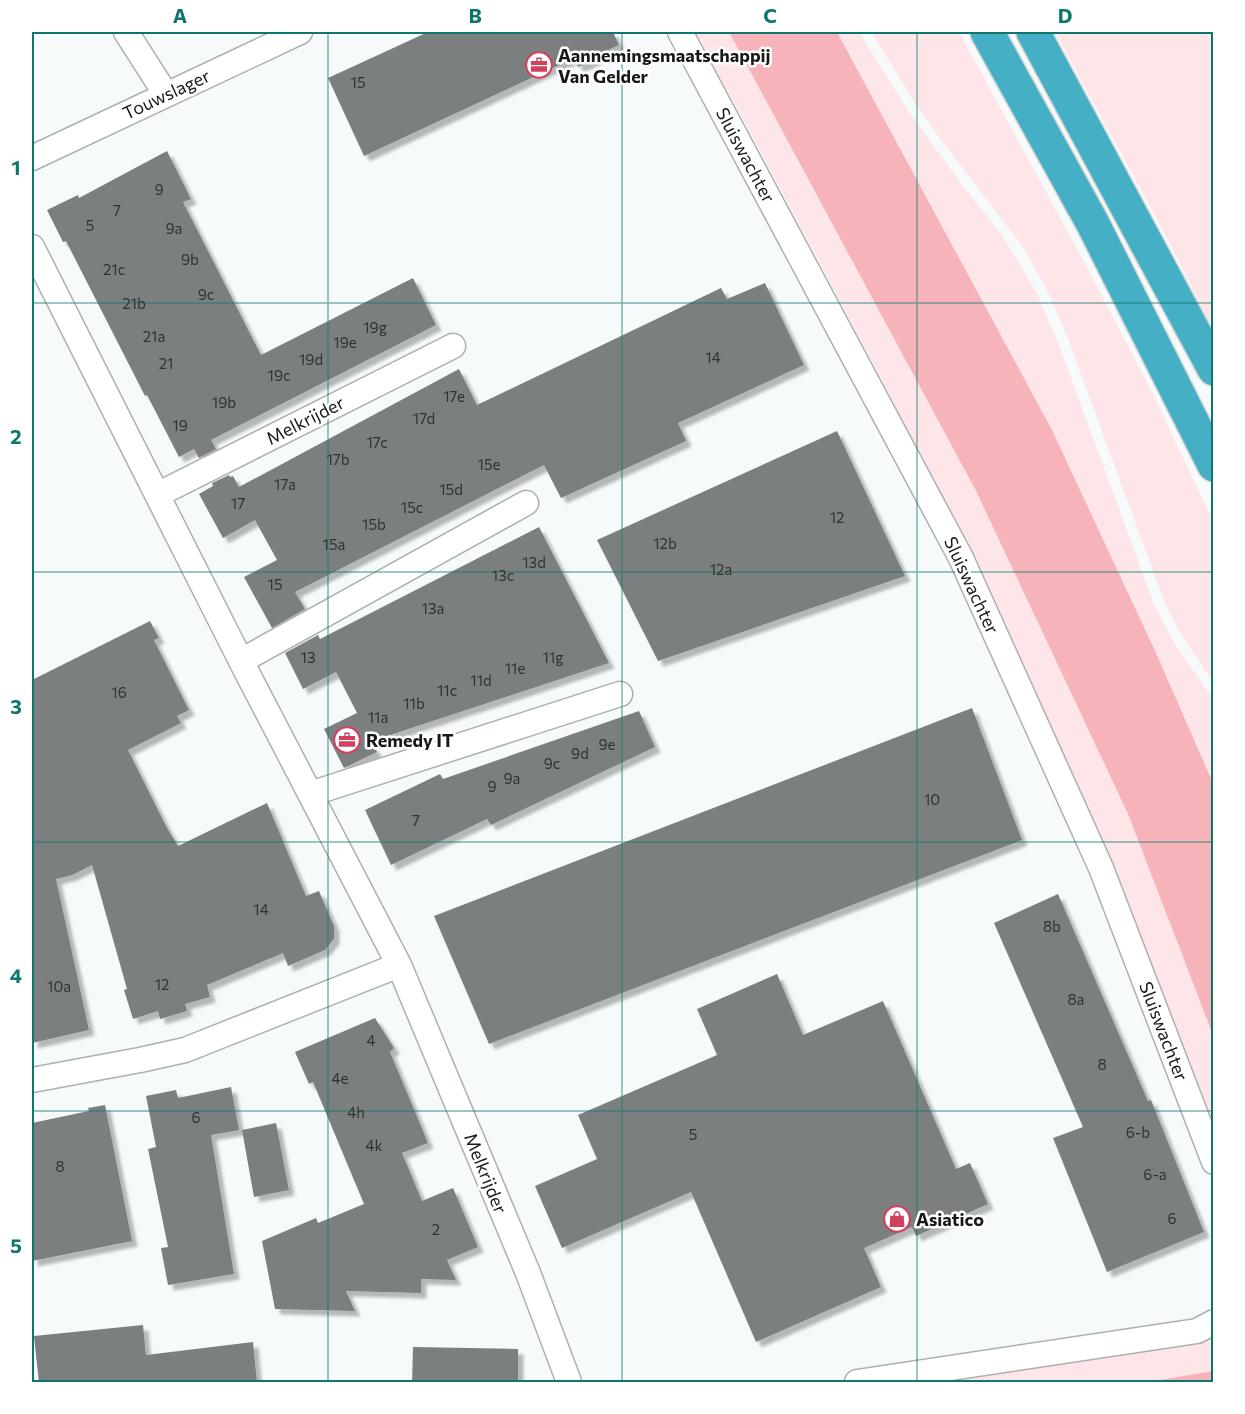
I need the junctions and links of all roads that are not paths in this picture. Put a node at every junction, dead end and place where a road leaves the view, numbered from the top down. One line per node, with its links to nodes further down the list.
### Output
1 (126, 32): 6 (street)
2 (300, 32): 6 (street, Touwslager)
3 (680, 32): 19 (street, Sluiswachter)
4 (987, 32): 11 (highway)
5 (1033, 32): 10 (highway)
6 (165, 93): 7 (street, Touwslager)
7 (32, 158)
8 (32, 247): 12 (street, Melkrijder)
9 (453, 346): 12 (street, Melkrijder)
10 (1214, 369)
11 (1214, 465)
12 (157, 495): 14 (street, Melkrijder)
13 (526, 503): 14 (street)
14 (241, 661): 16 (street, Melkrijder)
15 (621, 694): 16 (street)
16 (310, 794): 17 (street, Melkrijder)
17 (399, 964): 18 (street); 21 (street, Melkrijder)
18 (32, 1080)
19 (1214, 1162)
20 (1214, 1322): 22 (street)
21 (569, 1383)
22 (857, 1383)

